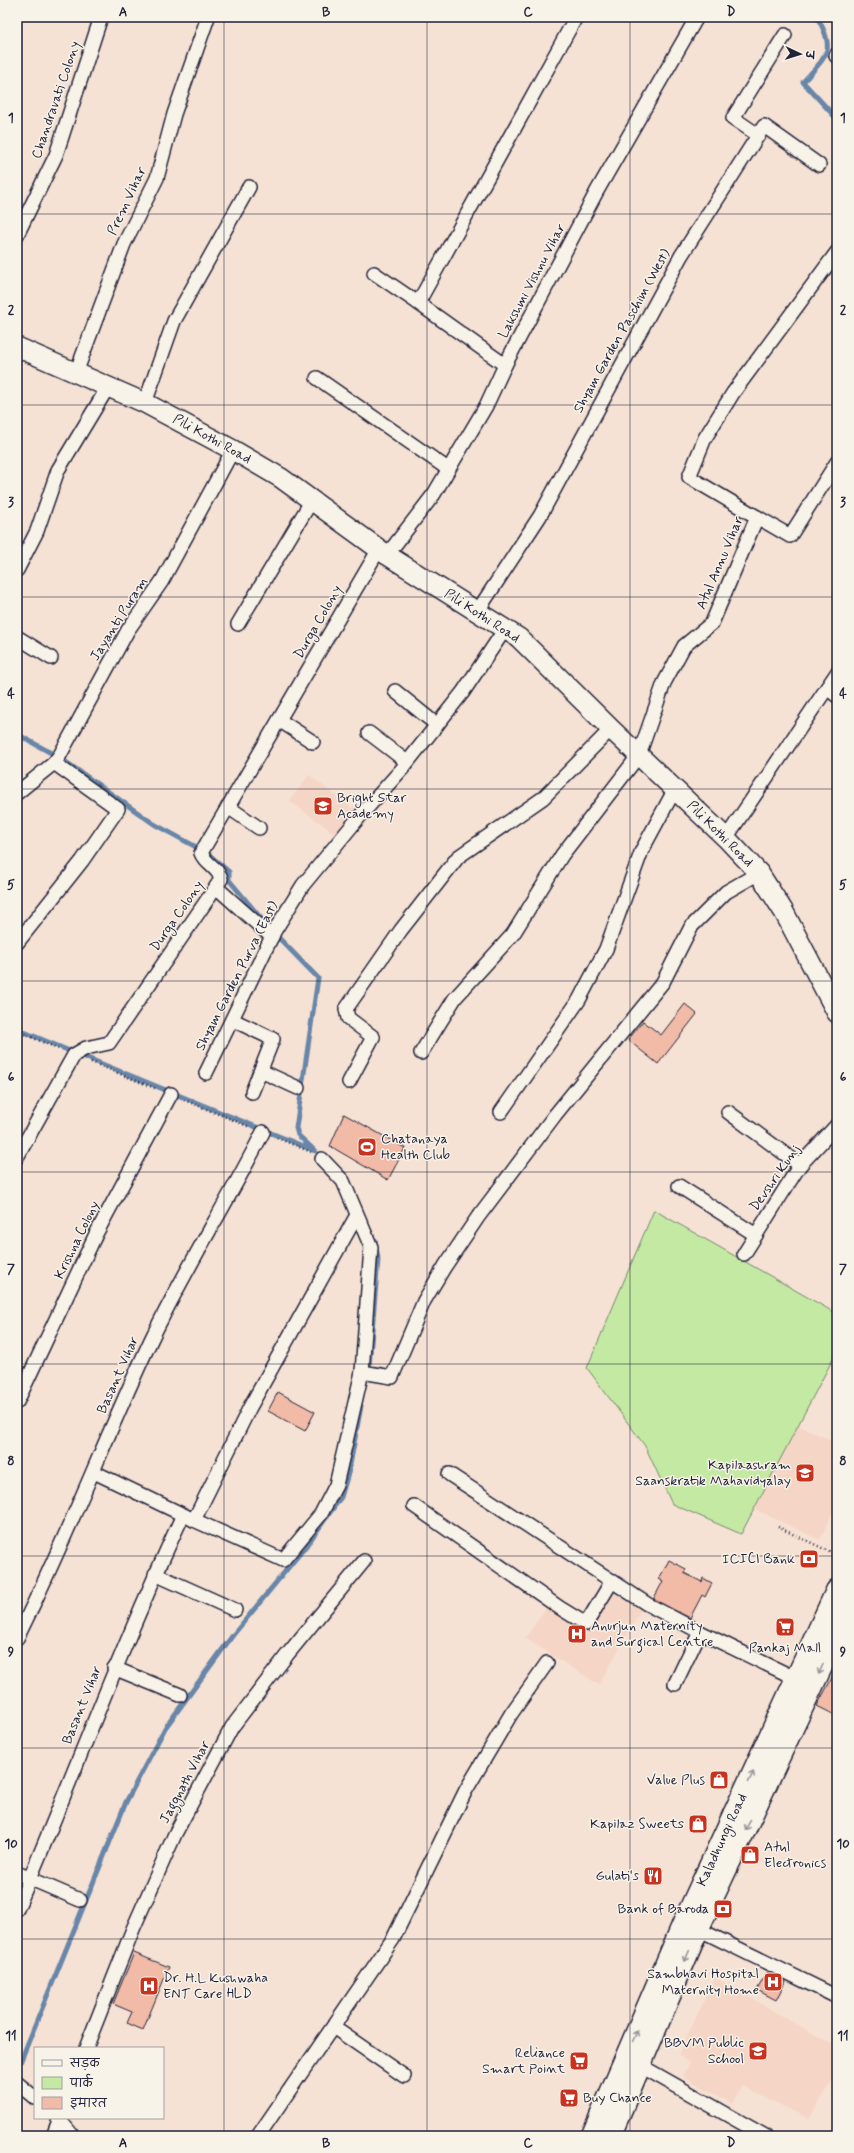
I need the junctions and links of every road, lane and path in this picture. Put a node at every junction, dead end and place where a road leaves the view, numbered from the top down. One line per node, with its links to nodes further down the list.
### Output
1 (101, 17): 9 (street, Chandravati Colony)
2 (208, 17): 15 (street, Prem Vihar)
3 (576, 17): 12 (street)
4 (697, 17): 14 (street, Lakshmi Vishnu Vihar)
5 (785, 35): 6 (street)
6 (758, 135): 7 (street); 26 (street, Shyam Garden Paschim (West))
7 (819, 165)
8 (249, 187): 18 (street)
9 (17, 235)
10 (837, 252): 23 (street, Atul Annu Vihar)
11 (374, 273): 12 (street)
12 (418, 303): 14 (street)
13 (17, 347): 15 (street, Pili Kothi Road)
14 (505, 365): 21 (street, Lakshmi Vishnu Vihar)
15 (76, 373): 17 (street, Pili Kothi Road)
16 (317, 378): 21 (street)
17 (108, 387): 18 (street, Pili Kothi Road); 25 (street)
18 (145, 403): 19 (street, Pili Kothi Road)
19 (234, 450): 22 (street, Pili Kothi Road); 41 (street, Jayanti Puram)
20 (837, 462): 23 (street)
21 (448, 469): 24 (street, Lakshmi Vishnu Vihar)
22 (312, 500): 24 (street, Pili Kothi Road); 27 (street)
23 (757, 517): 39 (street, Atul Annu Vihar)
24 (383, 552): 26 (street, Pili Kothi Road); 34 (street, Durga Colony)
25 (17, 570)
26 (477, 612): 28 (street, Pili Kothi Road)
27 (238, 624)
28 (505, 629): 35 (street, Shyam Garden Purva (East)); 36 (street, Pili Kothi Road)
29 (17, 637): 30 (street)
30 (52, 658)
31 (837, 673): 33 (street)
32 (395, 691): 35 (street)
33 (832, 692): 46 (street)
34 (279, 720): 38 (street); 44 (street, Durga Colony)
35 (437, 725): 40 (street, Shyam Garden Purva (East))
36 (611, 729): 39 (street, Pili Kothi Road); 58 (street)
37 (369, 733): 40 (street)
38 (313, 742)
39 (639, 755): 42 (street, Pili Kothi Road); 54 (street, Atul Annu Vihar)
40 (407, 762): 49 (street, Shyam Garden Purva (East))
41 (54, 763): 43 (street, Jayanti Puram); 50 (street)
42 (675, 789): 46 (street, Pili Kothi Road); 62 (street)
43 (17, 793)
44 (228, 807): 45 (street); 48 (street, Durga Colony)
45 (260, 828)
46 (726, 838): 47 (street, Pili Kothi Road)
47 (759, 874): 51 (street, Pili Kothi Road); 73 (street)
48 (216, 887): 49 (street); 55 (street, Durga Colony)
49 (272, 937): 52 (street, Shyam Garden Purva (East))
50 (17, 943)
51 (837, 1013)
52 (233, 1020): 56 (street); 57 (street, Shyam Garden Purva (East))
53 (17, 1031): 55 (path)
54 (421, 1052)
55 (74, 1055): 61 (path); 66 (street)
56 (260, 1071): 59 (street); 60 (street)
57 (206, 1073)
58 (349, 1082)
59 (298, 1088)
60 (252, 1092)
61 (171, 1094): 65 (path); 74 (street, Krishna Colony)
62 (501, 1112)
63 (728, 1112): 68 (street)
64 (837, 1125): 68 (street, Devshri Kunj)
65 (264, 1132): 67 (path); 75 (street, Basant Vihar)
66 (17, 1157)
67 (322, 1159): 70 (street)
68 (800, 1165): 71 (street, Devshri Kunj)
69 (679, 1186): 71 (street)
70 (357, 1215): 73 (street); 78 (street, Basant Vihar)
71 (756, 1234): 72 (street, Devshri Kunj)
72 (744, 1254)
73 (362, 1372): 78 (street)
74 (17, 1402)
75 (94, 1472): 78 (street); 88 (street, Basant Vihar)
76 (449, 1474): 83 (street)
77 (414, 1506): 83 (street)
78 (188, 1517): 82 (street, Basant Vihar)
79 (778, 1527): 80 (path)
80 (837, 1555)
81 (364, 1561): 101 (street, Jaggnath Vihar)
82 (155, 1574): 85 (street); 90 (street, Basant Vihar)
83 (612, 1581): 86 (street)
84 (837, 1590): 92 (main road, Kaladhungi Road)
85 (235, 1610)
86 (700, 1632): 91 (street); 92 (street)
87 (837, 1634): 92 (main road, Kaladhungi Road, one-way to 92)
88 (17, 1638)
89 (547, 1663): 100 (street)
90 (114, 1668): 93 (street); 95 (street, Basant Vihar)
91 (675, 1684)
92 (798, 1690): 98 (main road, Kaladhungi Road)
93 (180, 1695)
94 (17, 1873): 95 (street)
95 (30, 1878): 96 (street); 97 (street, Basant Vihar)
96 (80, 1900)
97 (17, 1909)
98 (691, 1925): 99 (street); 102 (main road, Kaladhungi Road)
99 (837, 1997)
100 (333, 2027): 103 (street); 110 (street)
101 (86, 2047)
102 (633, 2062): 111 (main road, Kaladhungi Road); 112 (main road, Kaladhungi Road); 113 (street)
103 (404, 2076)
104 (17, 2082): 105 (street)
105 (34, 2097)
106 (59, 2119): 108 (street)
107 (60, 2119): 109 (street)
108 (53, 2136)
109 (73, 2136)
110 (258, 2136)
111 (592, 2136)
112 (610, 2136)
113 (765, 2136)

